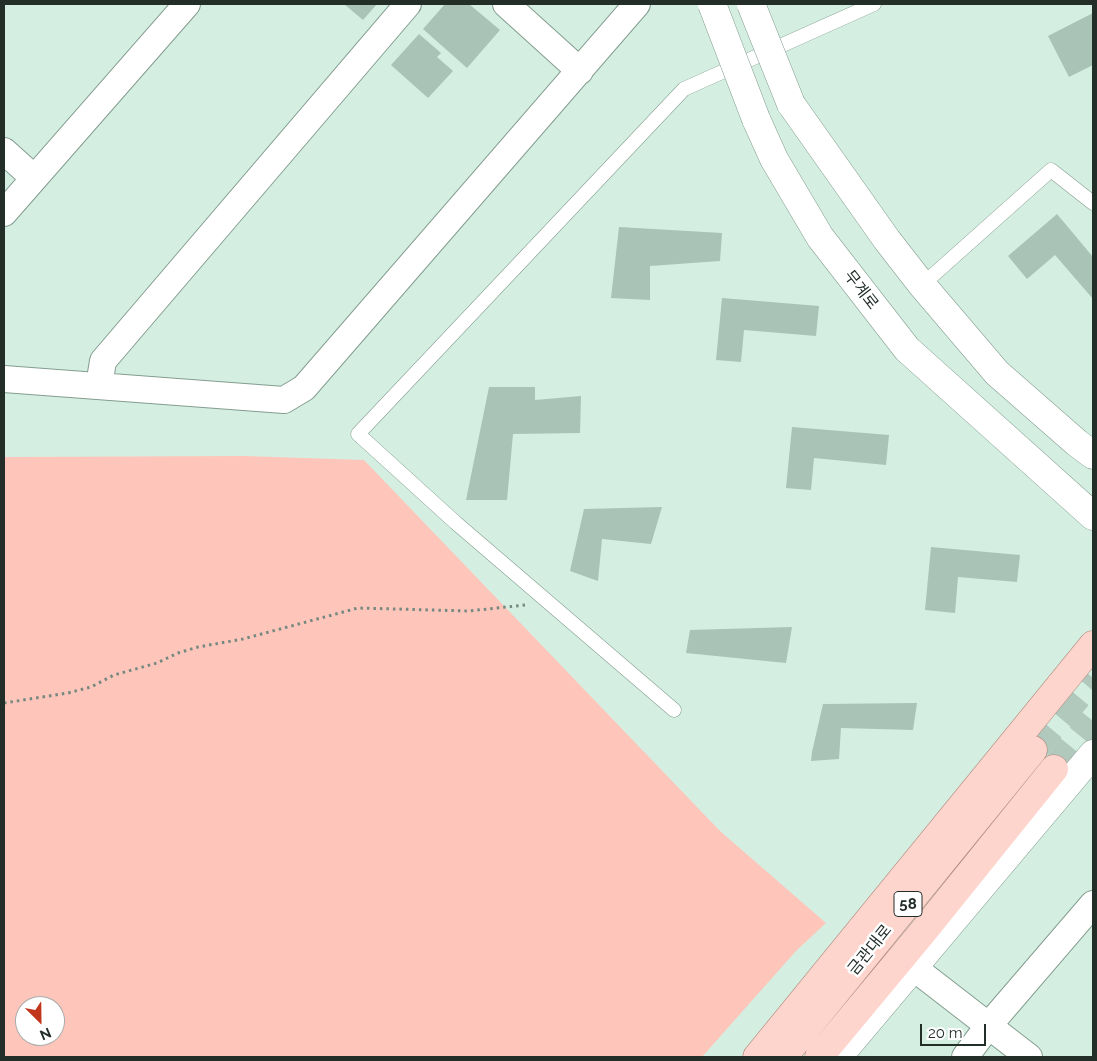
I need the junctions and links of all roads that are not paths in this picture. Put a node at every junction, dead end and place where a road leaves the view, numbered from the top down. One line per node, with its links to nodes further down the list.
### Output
1 (187, 4): 10 (street)
2 (408, 4): 15 (street)
3 (506, 4): 8 (street)
4 (637, 4): 8 (street)
5 (712, 4): 17 (main road, 무계로, bridge)
6 (751, 4): 13 (main road, bridge)
7 (874, 4): 19 (lane)
8 (580, 71): 15 (street)
9 (4, 151): 10 (street)
10 (34, 178): 12 (street)
11 (1093, 203): 13 (lane)
12 (4, 214)
13 (922, 285): 16 (main road)
14 (4, 379): 15 (street)
15 (99, 386)
16 (1093, 455)
17 (1093, 516)
18 (1093, 645): 26 (main road)
19 (674, 710)
20 (1033, 750): 27 (main road, 금관대로 / 58)
21 (1093, 754): 24 (main road)
22 (1054, 769): 28 (main road, 금관대로 / 58)
23 (1093, 904): 25 (street)
24 (914, 968): 25 (street); 29 (main road)
25 (989, 1025): 30 (street); 31 (street)
26 (757, 1057)
27 (783, 1057)
28 (819, 1057)
29 (838, 1057)
30 (965, 1057)
31 (1030, 1057)

